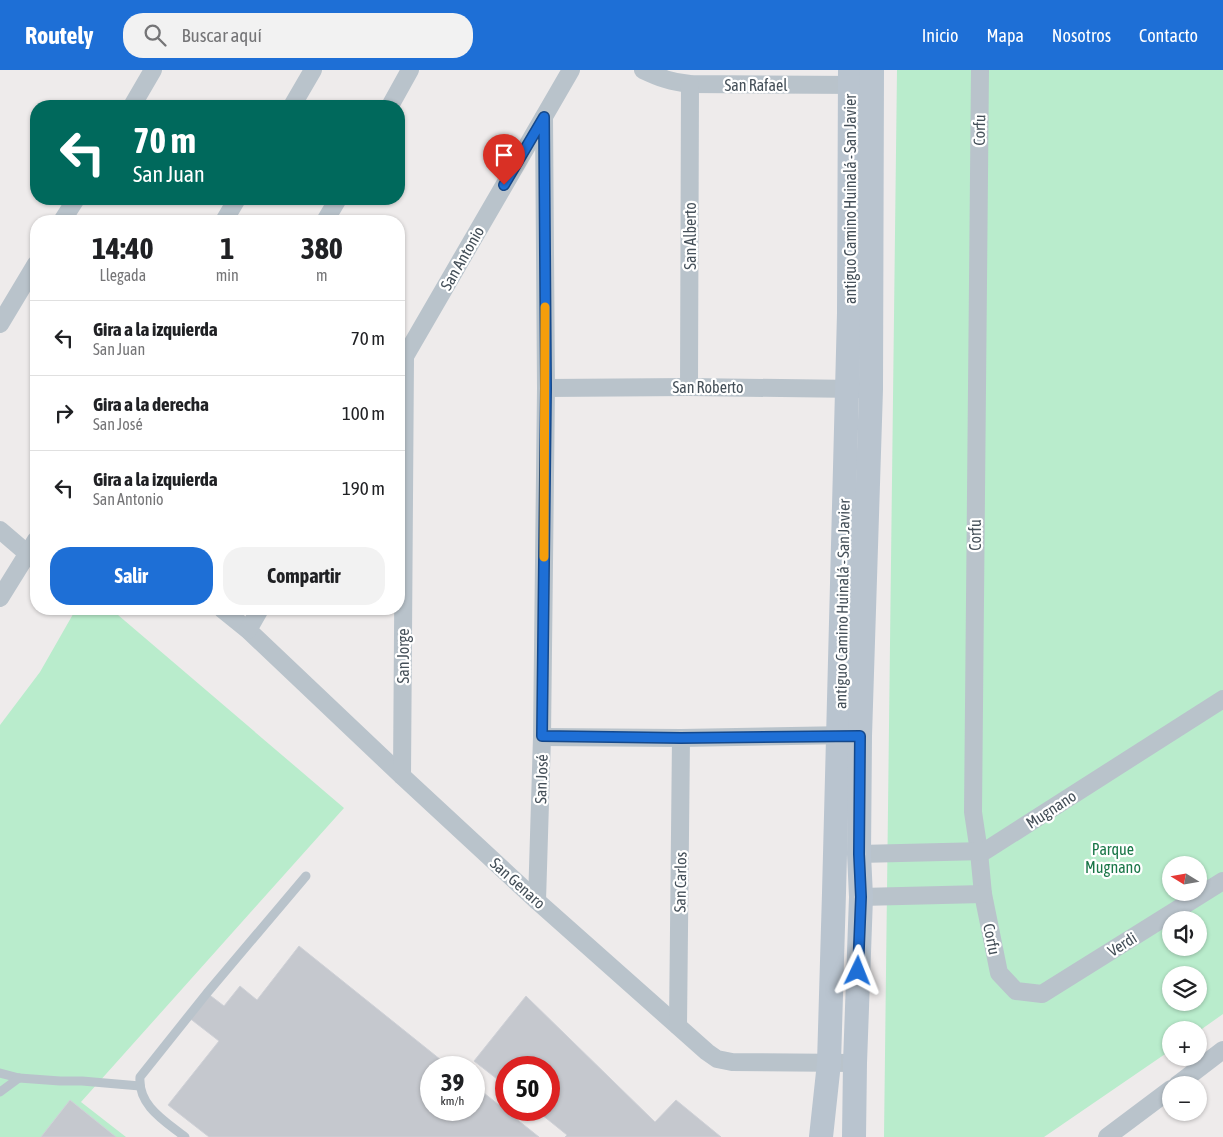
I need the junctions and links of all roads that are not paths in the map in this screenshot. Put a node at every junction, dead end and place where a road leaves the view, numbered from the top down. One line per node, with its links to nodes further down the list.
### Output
1 (153, 70): 9 (street)
2 (313, 70): 10 (street)
3 (410, 70): 11 (street)
4 (571, 70): 12 (street, San Antonio)
5 (643, 70): 8 (street, San Rafael)
6 (980, 70): 33 (street, Corfu)
7 (861, 78): 8 (street, San Rafael); 18 (main road, antiguo Camino Huinalá - San Javier); 19 (main road)
8 (690, 84): 16 (street, San Alberto)
9 (136, 100)
10 (296, 100)
11 (393, 100)
12 (544, 117): 15 (street, San Antonio); 17 (street, San José)
13 (30, 274): 14 (street)
14 (0, 324)
15 (405, 357)
16 (689, 387): 17 (street, San Roberto); 18 (street, San Roberto)
17 (546, 388): 30 (street, San José)
18 (847, 389): 19 (street, San Roberto); 29 (main road, antiguo Camino Huinalá - San Javier)
19 (871, 389): 29 (main road)
20 (0, 530): 21 (street)
21 (30, 546)
22 (30, 550): 23 (street)
23 (0, 598)
24 (229, 615): 27 (street, San Genaro)
25 (257, 615): 27 (street)
26 (402, 615): 32 (street, San Jorge)
27 (248, 630): 32 (street, San Genaro)
28 (1223, 699): 33 (street, Mugnano)
29 (849, 735): 31 (street); 34 (main road); 43 (main road, antiguo Camino Huinalá - San Javier)
30 (542, 736): 31 (street); 39 (street, San José)
31 (681, 738): 41 (street, San Carlos)
32 (402, 776): 39 (street, San Genaro)
33 (979, 852): 34 (street, Mugnano); 37 (street, Corfu)
34 (859, 854): 38 (main road)
35 (306, 876): 48 (lane)
36 (1223, 881): 40 (street, Verdi)
37 (983, 894): 38 (street); 40 (street, Corfu)
38 (861, 897): 44 (main road)
39 (537, 901): 41 (street, San Genaro)
40 (1016, 991)
41 (678, 1026): 43 (street, San Genaro)
42 (1223, 1050): 46 (street)
43 (829, 1063): 44 (street, San Genaro); 52 (main road, antiguo Camino Huinalá - San Javier)
44 (855, 1063): 53 (main road)
45 (0, 1073): 47 (lane)
46 (1188, 1076)
47 (19, 1078): 48 (lane); 49 (lane)
48 (140, 1086): 51 (lane)
49 (0, 1092)
50 (1162, 1096): 54 (street)
51 (185, 1137)
52 (821, 1137)
53 (854, 1137)
54 (1107, 1137)

